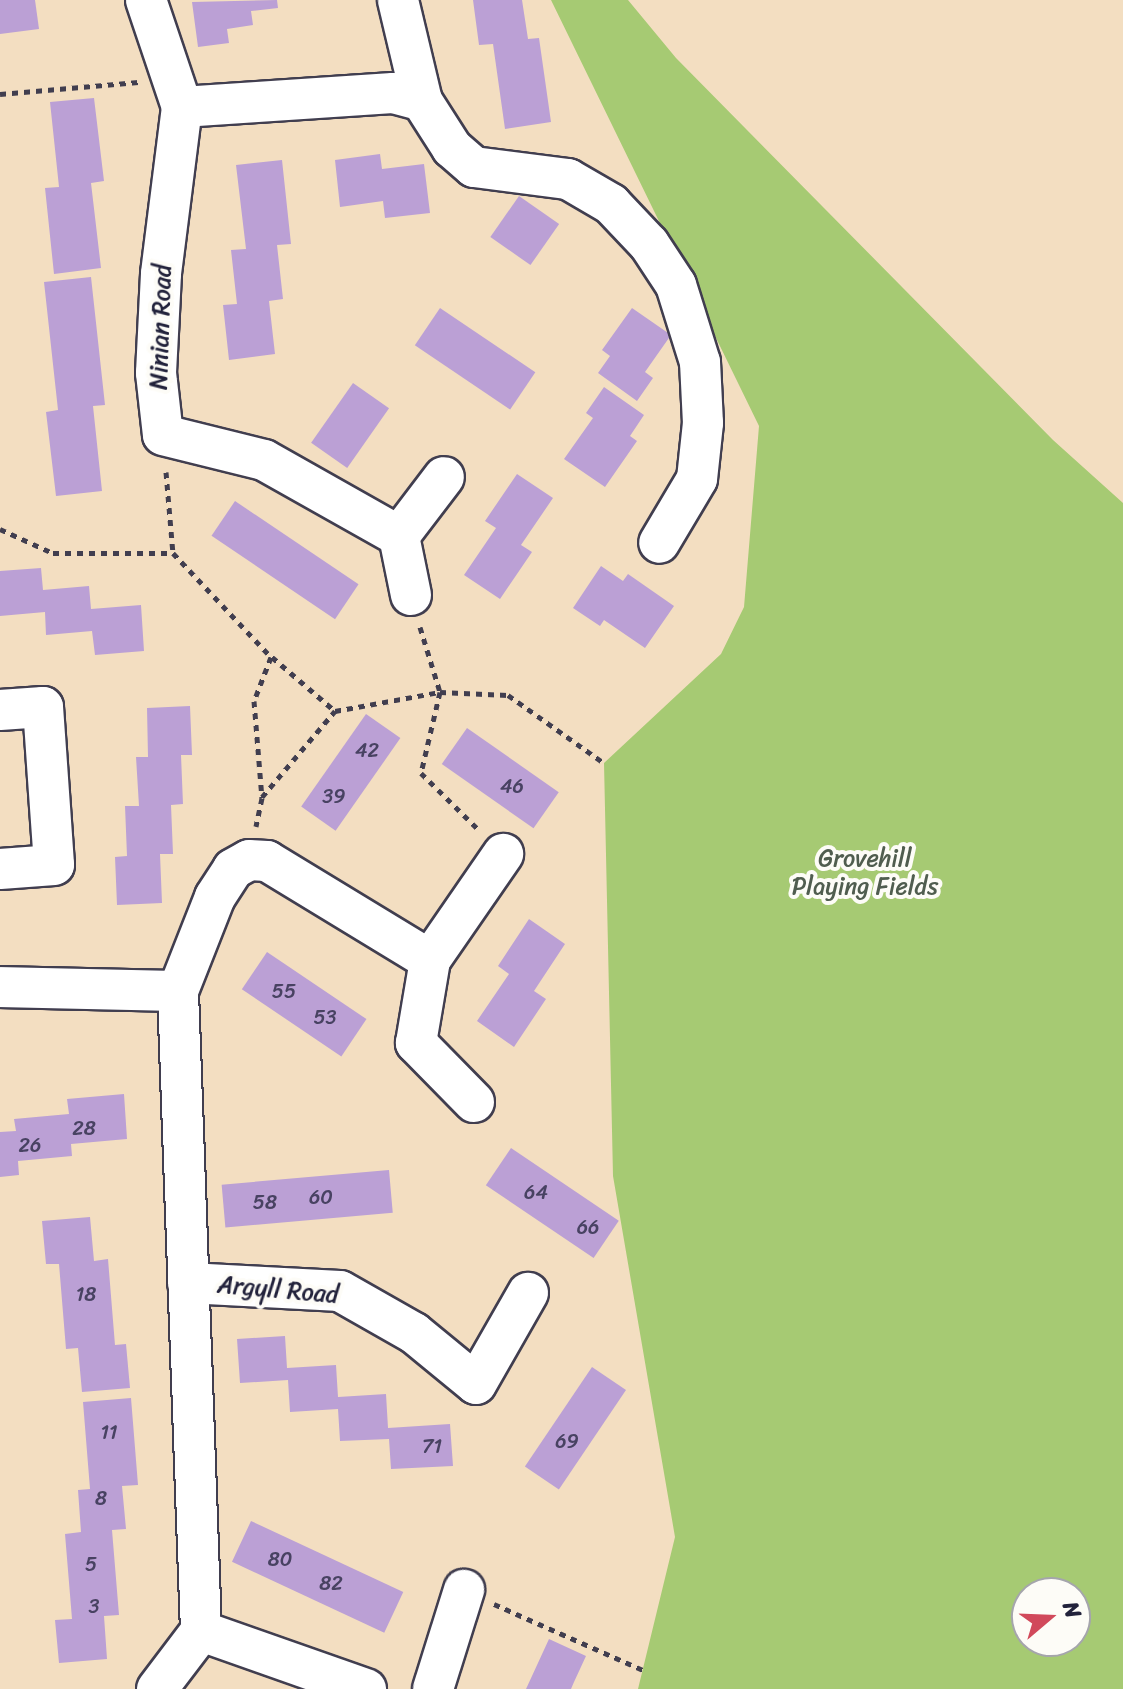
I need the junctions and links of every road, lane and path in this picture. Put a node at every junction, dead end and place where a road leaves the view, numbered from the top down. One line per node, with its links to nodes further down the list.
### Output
1 (146, 0): 3 (street, Ninian Road)
2 (398, 0): 5 (street)
3 (178, 93): 4 (path); 5 (street); 6 (street, Ninian Road)
4 (0, 94)
5 (422, 101): 10 (street)
6 (163, 435): 9 (street); 11 (path)
7 (444, 477): 9 (street)
8 (0, 529): 11 (path)
9 (399, 536): 12 (street)
10 (659, 543)
11 (173, 553): 13 (path)
12 (411, 595): 14 (path)
13 (271, 657): 16 (path); 18 (path)
14 (440, 692): 16 (path); 17 (path); 19 (path)
15 (0, 710): 21 (street)
16 (335, 711): 18 (path)
17 (604, 763)
18 (262, 798): 20 (path)
19 (503, 854): 22 (street)
20 (249, 860): 22 (street); 24 (street, Argyll Road)
21 (0, 869)
22 (430, 960): 25 (street)
23 (0, 987): 24 (street)
24 (178, 991): 26 (street, Argyll Road)
25 (474, 1102)
26 (188, 1283): 27 (street, Argyll Road); 29 (street, Argyll Road)
27 (528, 1293)
28 (464, 1590): 30 (path); 33 (street)
29 (201, 1631): 31 (street); 32 (street)
30 (643, 1670)
31 (157, 1689)
32 (366, 1689)
33 (433, 1689)

